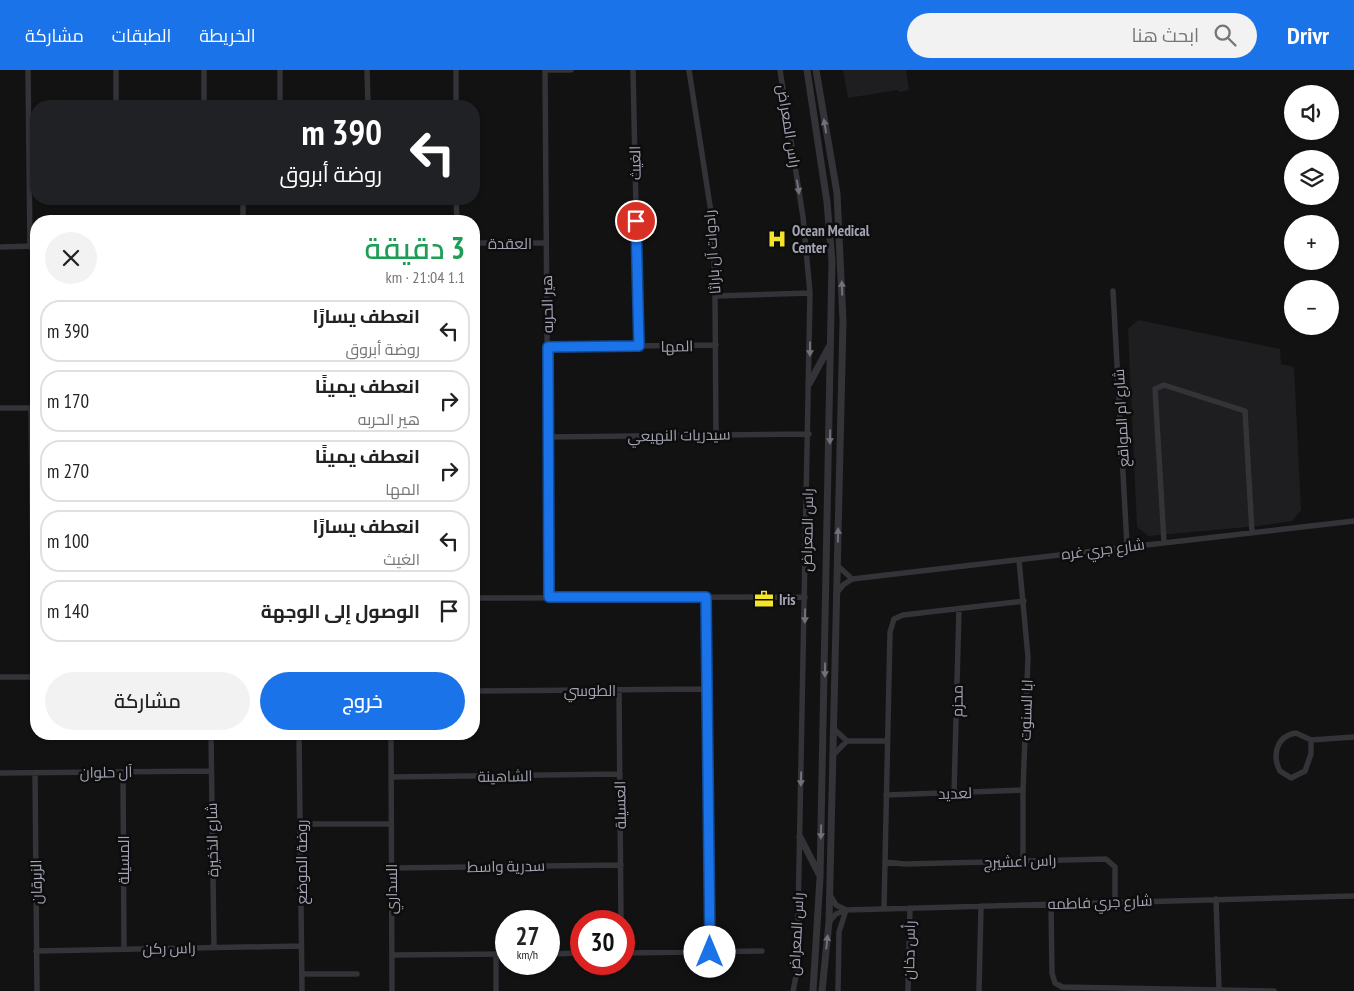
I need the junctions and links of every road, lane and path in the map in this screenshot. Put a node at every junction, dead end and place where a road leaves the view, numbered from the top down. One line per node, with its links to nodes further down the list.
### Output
1 (28, 70): 19 (street)
2 (116, 70): 14 (street)
3 (204, 70): 15 (street)
4 (280, 70): 16 (street)
5 (368, 70): 17 (street)
6 (456, 70): 18 (street)
7 (545, 70): 8 (street); 22 (street, هير الحربه)
8 (571, 70)
9 (634, 70): 30 (street, الغيث)
10 (689, 70): 27 (street, رادوات آل باراثا)
11 (780, 70): 26 (street, راس المعراض, one-way to 26)
12 (807, 70): 28 (street, راس المعراض)
13 (816, 70): 43 (street, راس المعراض, one-way to 13)
14 (116, 100)
15 (204, 100)
16 (280, 100)
17 (368, 100)
18 (456, 100)
19 (29, 157): 20 (street)
20 (30, 179)
21 (480, 242): 22 (street, العقدة)
22 (546, 242): 31 (street, هير الحربه)
23 (30, 246): 24 (street)
24 (0, 247)
25 (1114, 291): 41 (street, شارع ام المواقع)
26 (810, 293): 27 (street); 32 (street, راس المعراض, one-way to 32)
27 (715, 296): 29 (street, رادوات آل باراثا)
28 (831, 340): 32 (street); 82 (street, راس المعراض, one-way to 82)
29 (716, 345): 30 (street, المها); 36 (street, رادوات آل باراثا)
30 (639, 346): 31 (street, المها)
31 (548, 347): 37 (street, هير الحربه)
32 (810, 384): 35 (street, راس المعراض)
33 (0, 408): 34 (street)
34 (30, 408)
35 (809, 434): 36 (street, سيدريات النهيعي); 48 (street, راس المعراض)
36 (716, 435): 37 (street, سيدريات النهيعي)
37 (549, 437): 46 (street, هير الحربه)
38 (1354, 521): 39 (street, شارع جري غره)
39 (1252, 532): 40 (street, شارع جري غره); 40 (street)
40 (1164, 542): 41 (street, شارع جري غره)
41 (1127, 546): 42 (street, شارع جري غره)
42 (1019, 560): 44 (street, شارع جري غره); 50 (street, ابا السنوت)
43 (837, 565): 44 (street); 45 (street, راس المعراض)
44 (852, 579): 45 (street)
45 (836, 594): 57 (street, راس المعراض)
46 (549, 597): 47 (street); 49 (street)
47 (706, 597): 48 (street); 54 (street)
48 (805, 597): 77 (street, راس المعراض, one-way to 77)
49 (480, 598)
50 (1024, 601): 51 (street); 72 (street, ابا السنوت)
51 (959, 609): 64 (street); 73 (street, محزم)
52 (0, 677): 53 (street)
53 (30, 677)
54 (707, 689): 55 (street, الطوسي); 99 (street)
55 (619, 690): 56 (street, الطوسي); 70 (street, العسيلة)
56 (480, 691)
57 (833, 728): 63 (street); 65 (street, راس المعراض)
58 (1354, 737): 62 (street)
59 (211, 740): 66 (street, شارع الذخيرة)
60 (299, 740): 75 (street, روضة الموضع)
61 (390, 740): 71 (street, السداري)
62 (1311, 740): 62 (street)
63 (847, 741): 64 (street); 65 (street)
64 (886, 741): 74 (street)
65 (832, 756): 83 (street, راس المعراض)
66 (211, 771): 67 (street, آل حلوان); 95 (street, شارع الذخيرة)
67 (123, 772): 69 (street, آل حلوان); 96 (street, المسيلة)
68 (0, 773): 69 (street, آل حلوان)
69 (35, 773): 97 (street, الزبرقان)
70 (620, 774): 71 (street, الشاهينة); 80 (street, العسيلة)
71 (391, 777): 76 (street, السداري)
72 (1023, 790): 73 (street, لعديد); 78 (street, ابا السنوت)
73 (954, 794): 74 (street, لعديد)
74 (886, 795): 79 (street)
75 (300, 824): 76 (street); 94 (street, روضة الموضع)
76 (391, 824): 81 (street, السداري)
77 (800, 837): 82 (street); 111 (street, راس المعراض)
78 (1023, 860): 79 (street, راس اعشيرج); 86 (street, راس اعشيرج)
79 (886, 862): 90 (street)
80 (621, 864): 81 (street, سدرية واسط); 91 (street, العسيلة)
81 (391, 868): 102 (street, السداري)
82 (820, 878): 112 (street, راس المعراض)
83 (829, 895): 92 (street); 93 (street, راس المعراض)
84 (1354, 896): 85 (street, شارع جري فاطمه)
85 (1216, 899): 86 (street, شارع جري فاطمه); 106 (street)
86 (1115, 902): 87 (street, شارع جري فاطمه)
87 (1051, 904): 88 (street, شارع جري فاطمه); 106 (street)
88 (981, 906): 89 (street, شارع جري فاطمه); 116 (street)
89 (910, 908): 90 (street, شارع جري فاطمه); 115 (street, رأس دخان)
90 (884, 909): 92 (street, شارع جري فاطمه)
91 (621, 910)
92 (846, 910): 93 (street); 114 (street)
93 (829, 922): 113 (street, راس المعراض, one-way to 93)
94 (301, 946): 95 (street, راس ركن); 103 (street, روضة الموضع)
95 (214, 947): 96 (street, راس ركن)
96 (124, 949): 97 (street, راس ركن)
97 (36, 951): 107 (street, الزبرقان)
98 (762, 951): 99 (street)
99 (710, 952): 100 (street)
100 (635, 953)
101 (495, 954): 102 (street)
102 (392, 955): 109 (street, السداري)
103 (302, 974): 104 (street); 108 (street, روضة الموضع)
104 (357, 974)
105 (496, 975): 110 (street)
106 (1219, 989): 117 (street)
107 (37, 991)
108 (302, 991)
109 (392, 991)
110 (496, 991)
111 (793, 991)
112 (813, 991)
113 (822, 991)
114 (838, 991)
115 (908, 991)
116 (979, 991)
117 (1274, 991)

